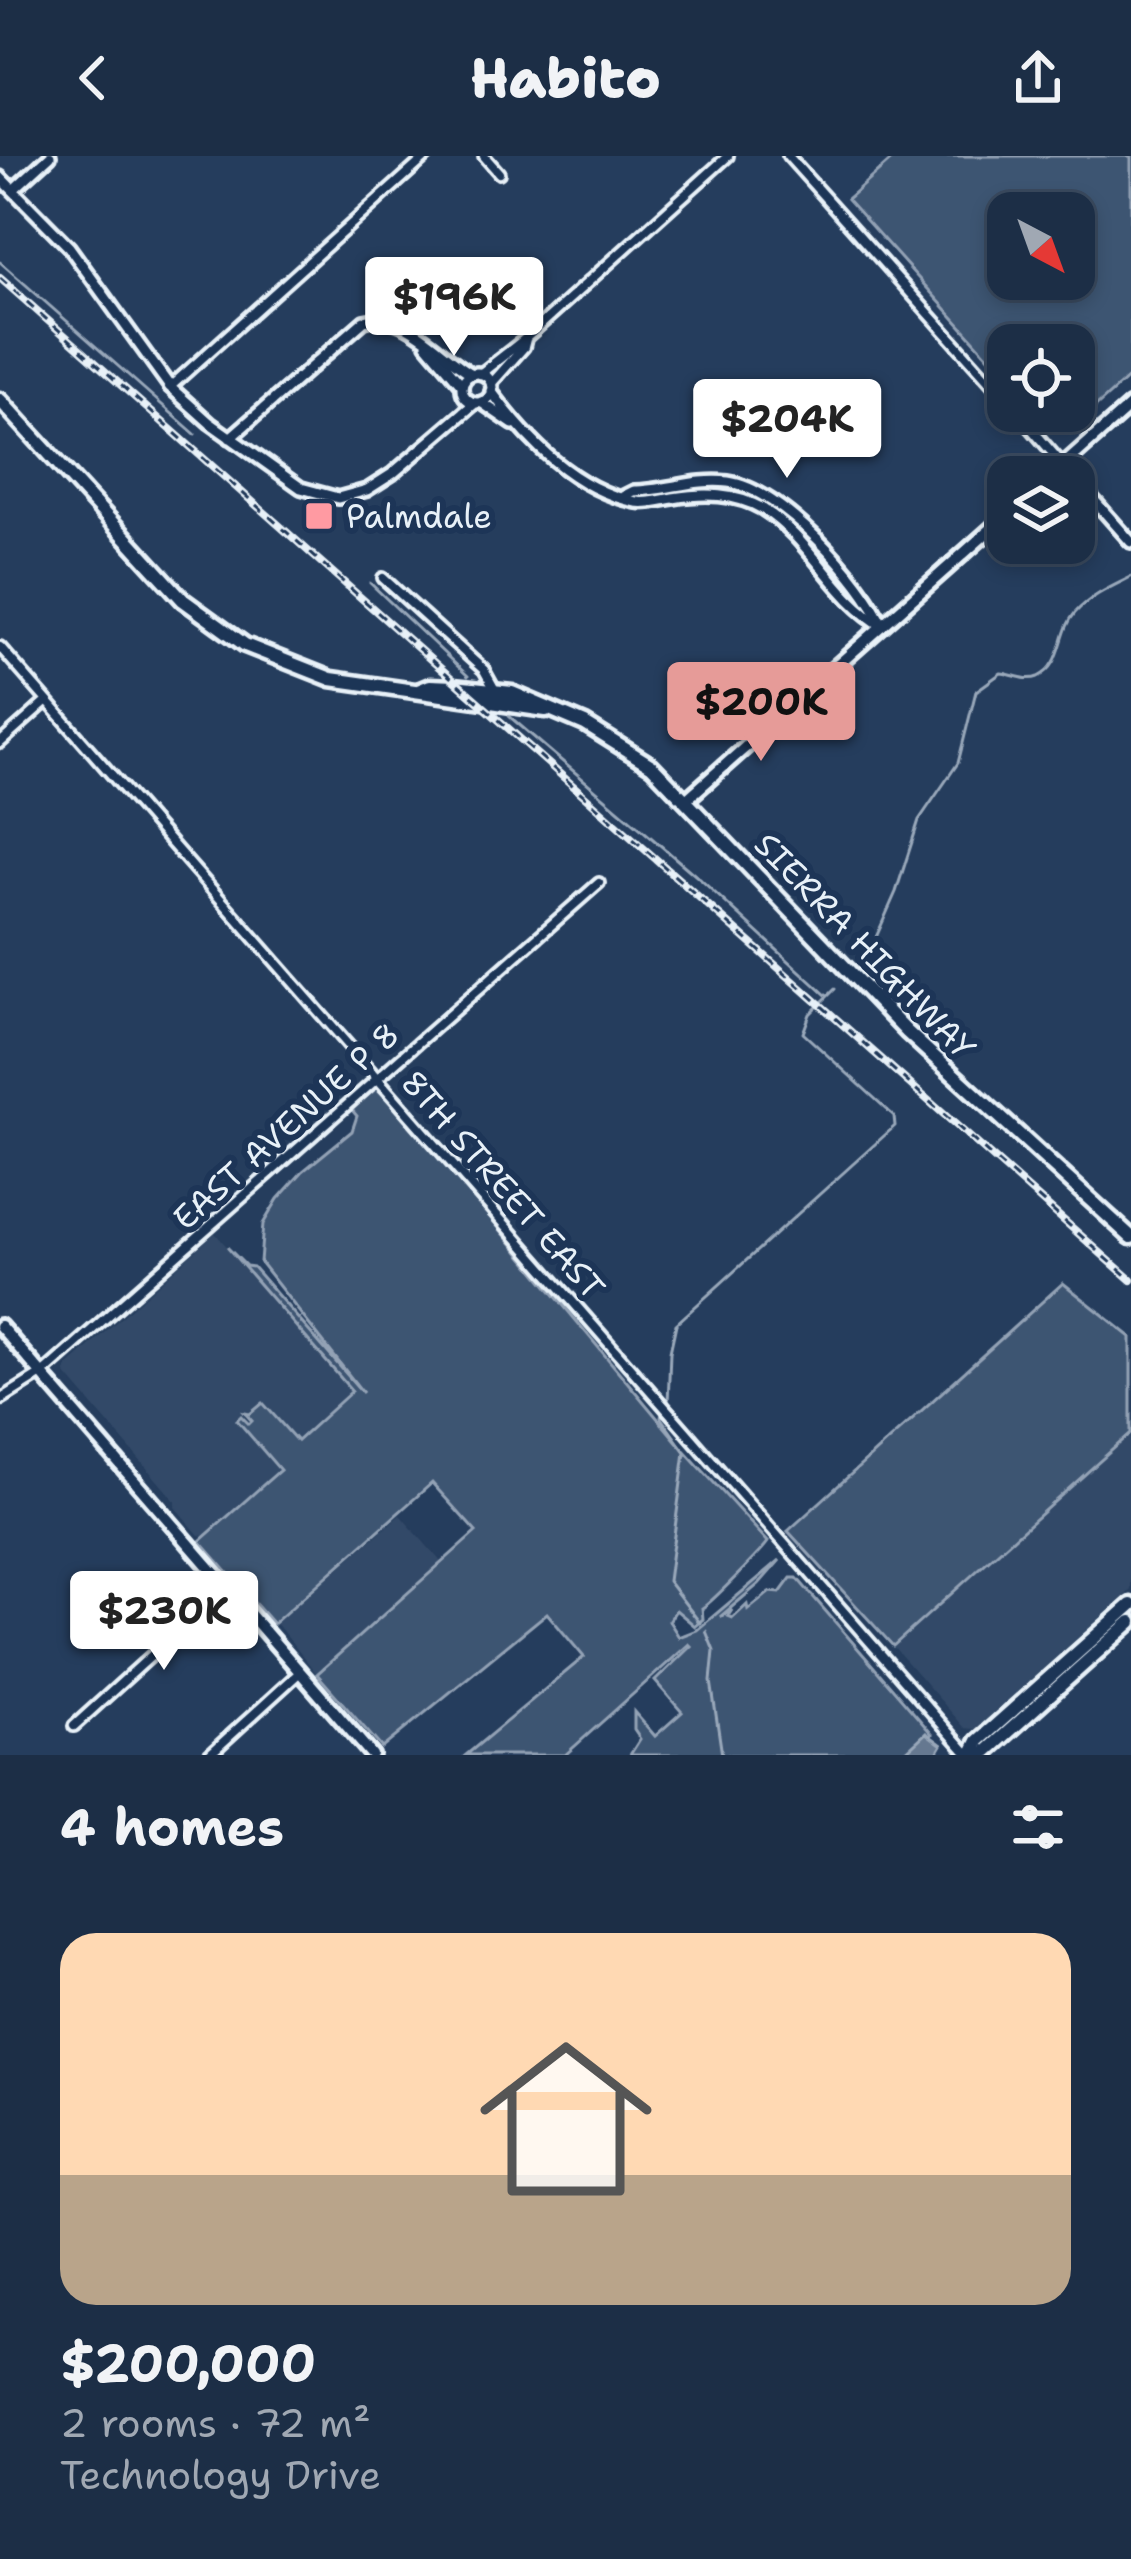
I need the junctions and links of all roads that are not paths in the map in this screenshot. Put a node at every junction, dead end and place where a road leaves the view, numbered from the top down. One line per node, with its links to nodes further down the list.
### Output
1 (50, 156): 8 (street)
2 (427, 156): 14 (street)
3 (484, 156): 6 (street)
4 (728, 156): 9 (street)
5 (788, 156): 12 (street)
6 (499, 173)
7 (0, 177): 8 (street)
8 (14, 189): 14 (street)
9 (526, 338): 11 (street); 15 (street)
10 (427, 344): 11 (street); 13 (street); 21 (street)
11 (476, 374): 13 (street); 15 (street)
12 (987, 379)
13 (462, 386): 17 (street)
14 (170, 387): 21 (street)
15 (491, 387): 17 (street); 19 (street)
16 (0, 400): 31 (main road, SIERRA HIGHWAY)
17 (478, 402): 19 (street); 21 (street)
18 (1131, 405): 23 (main road)
19 (523, 430): 28 (street)
20 (1035, 432): 22 (street)
21 (230, 438)
22 (1056, 456)
23 (1074, 456)
24 (1095, 501): 26 (street)
25 (987, 533): 28 (main road)
26 (1131, 542)
27 (382, 578): 30 (street)
28 (883, 626): 35 (main road)
29 (0, 647): 32 (street, 8TH STREET EAST)
30 (495, 691): 31 (main road, SIERRA HIGHWAY); 33 (main road, SIERRA HIGHWAY)
31 (418, 692): 33 (main road, SIERRA HIGHWAY)
32 (47, 701): 34 (street); 37 (street, 8TH STREET EAST)
33 (550, 710): 35 (main road, SIERRA HIGHWAY)
34 (0, 743)
35 (687, 799): 38 (main road, SIERRA HIGHWAY)
36 (599, 883): 37 (street, EAST AVENUE P 8)
37 (377, 1077): 40 (street, EAST AVENUE P 8); 49 (street, 8TH STREET EAST)
38 (1131, 1237)
39 (0, 1326): 40 (main road)
40 (43, 1373): 41 (street, EAST AVENUE P 8); 42 (main road)
41 (0, 1400)
42 (227, 1587): 45 (main road); 46 (street)
43 (1131, 1605): 49 (main road)
44 (1131, 1622): 49 (main road)
45 (300, 1672): 47 (street); 48 (main road)
46 (74, 1726)
47 (208, 1755)
48 (372, 1755)
49 (972, 1755)

